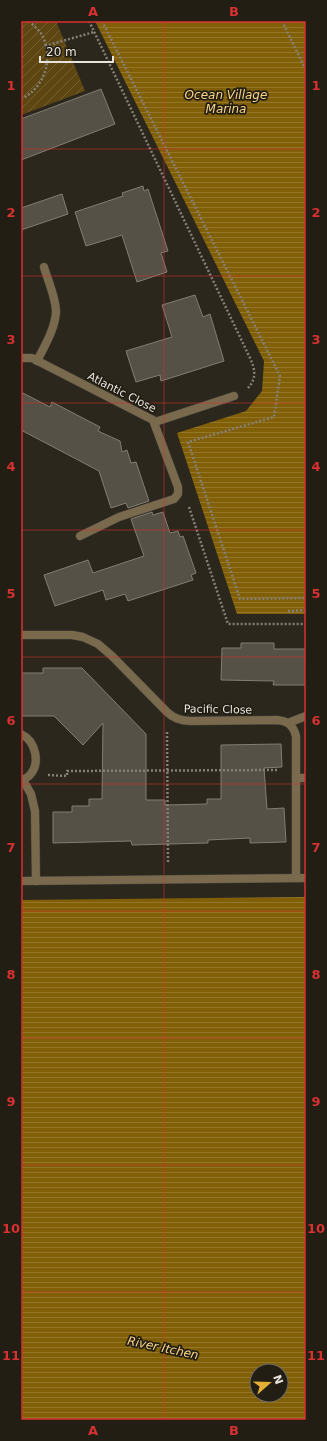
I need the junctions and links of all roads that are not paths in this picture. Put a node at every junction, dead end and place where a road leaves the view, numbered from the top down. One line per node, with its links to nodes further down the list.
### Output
1 (44, 267): 3 (street)
2 (21, 358): 3 (street, Atlantic Close)
3 (37, 361): 5 (street, Atlantic Close)
4 (234, 396): 5 (street)
5 (155, 422): 6 (street, Atlantic Close)
6 (80, 536)
7 (21, 635): 9 (street, Pacific Close)
8 (306, 716): 9 (street)
9 (288, 723): 11 (street)
10 (21, 734): 13 (street)
11 (296, 774): 12 (street); 14 (street)
12 (306, 778)
13 (24, 779): 17 (street)
14 (296, 878): 15 (street); 17 (street)
15 (306, 878)
16 (21, 881): 17 (street)
17 (36, 881)

